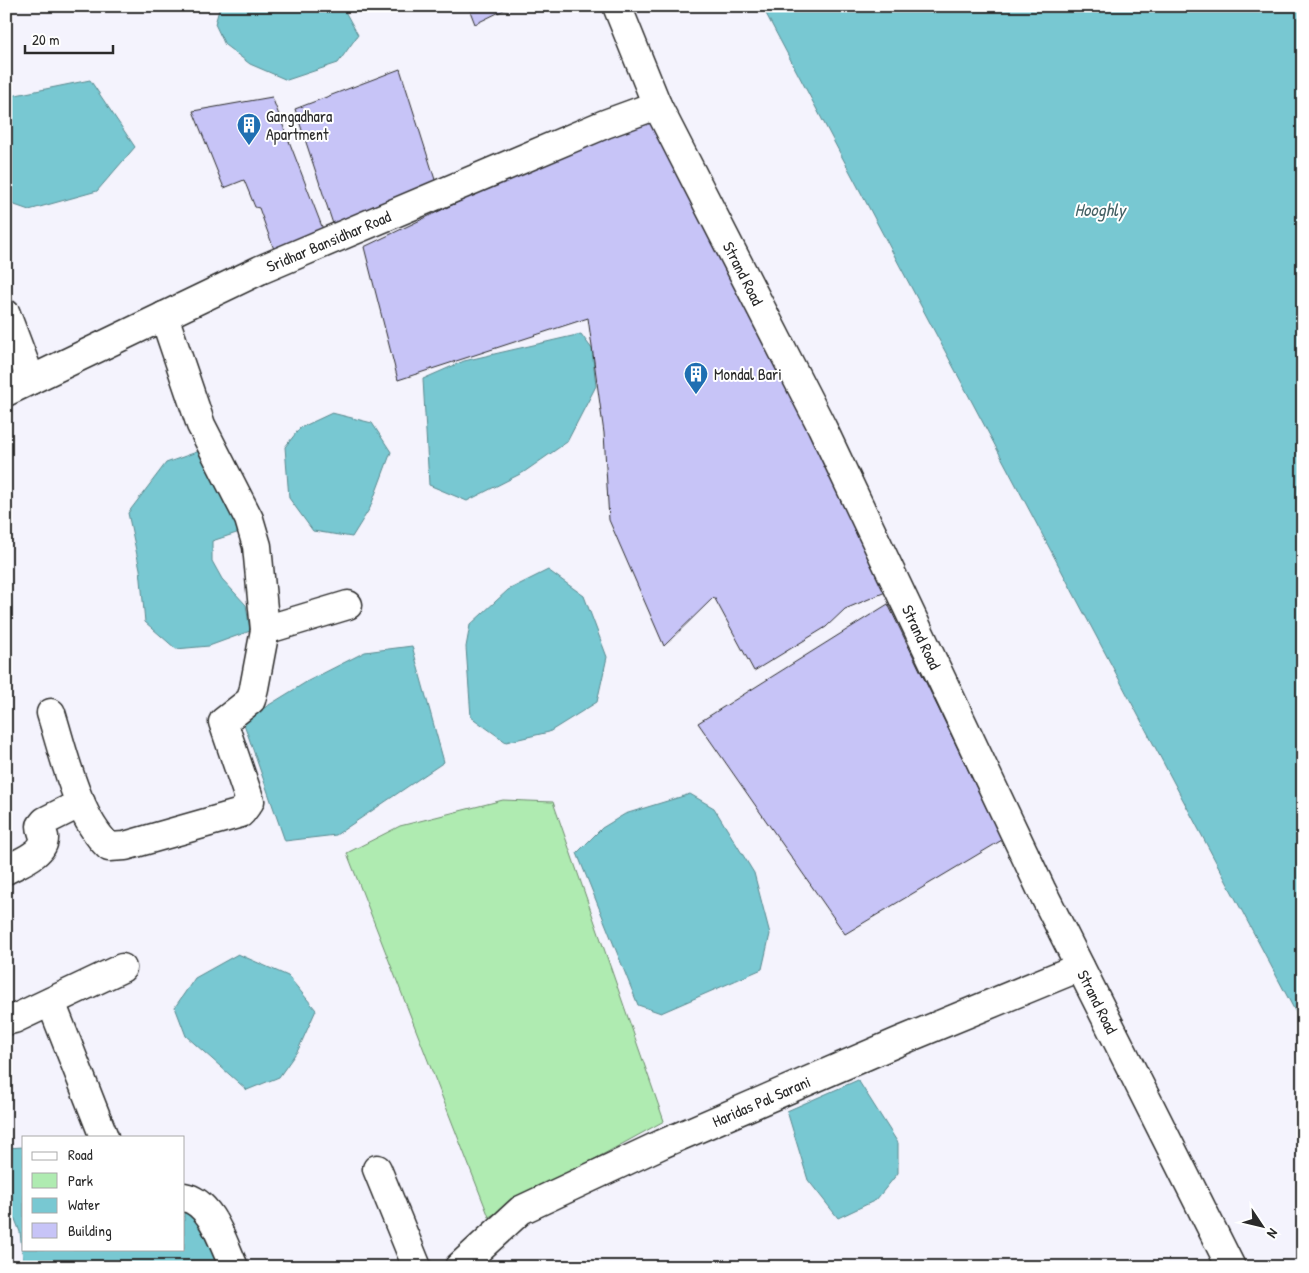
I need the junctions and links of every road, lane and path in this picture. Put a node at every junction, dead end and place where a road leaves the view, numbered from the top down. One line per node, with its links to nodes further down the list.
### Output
1 (618, 6): 2 (street, Strand Road)
2 (657, 105): 4 (street, Sridhar Bansidhar Road); 12 (street, Strand Road)
3 (6, 314): 5 (street)
4 (164, 316): 5 (street, Sridhar Bansidhar Road); 8 (street)
5 (31, 380): 6 (street, Sridhar Bansidhar Road)
6 (6, 392)
7 (348, 605): 8 (street)
8 (265, 630): 10 (street)
9 (50, 713): 10 (street)
10 (81, 803): 11 (street)
11 (6, 870)
12 (1080, 967): 21 (street, Haridas Pal Sarani); 22 (street, Strand Road)
13 (122, 968): 14 (street)
14 (51, 1002): 15 (street); 16 (street)
15 (6, 1021)
16 (104, 1136)
17 (377, 1170): 20 (street)
18 (185, 1197): 19 (street)
19 (234, 1267)
20 (417, 1267)
21 (459, 1267)
22 (1231, 1267)

